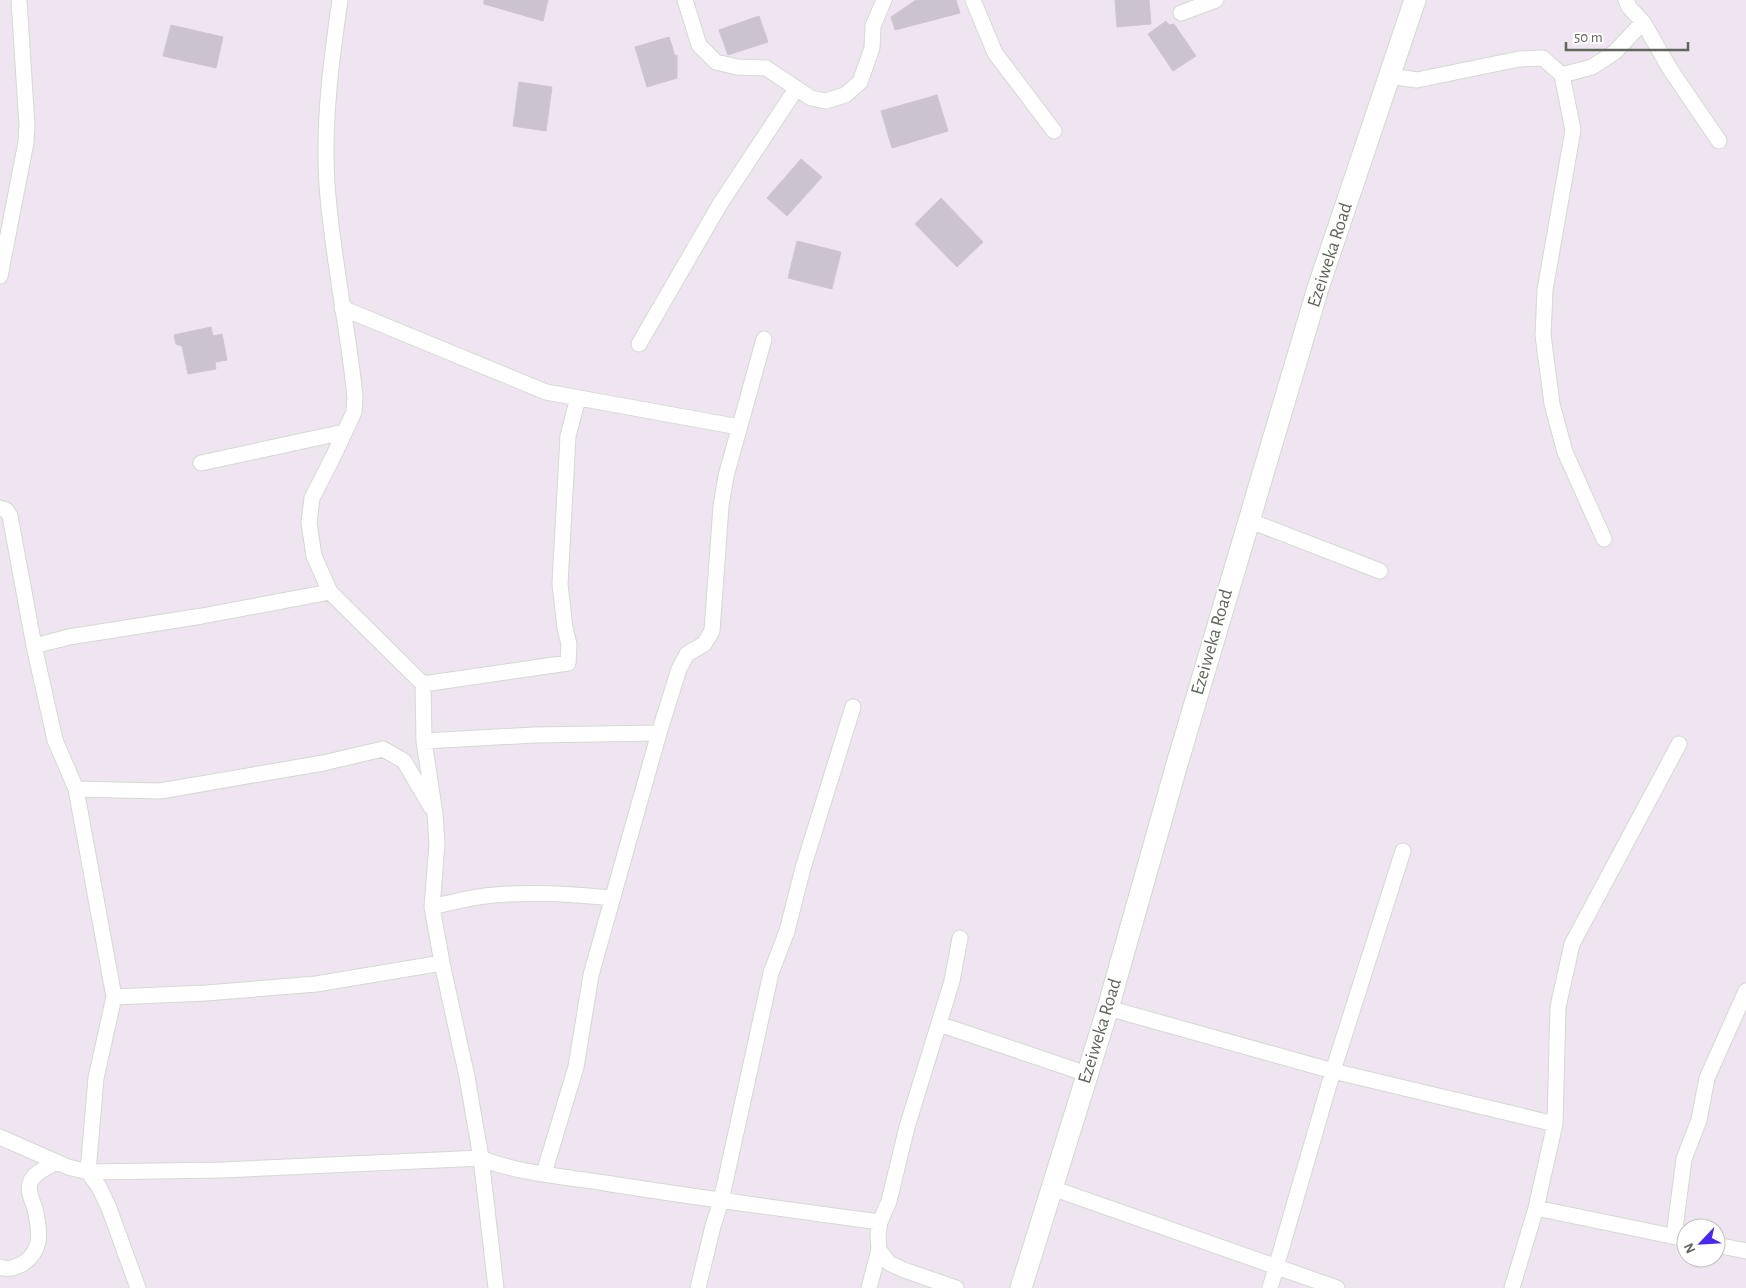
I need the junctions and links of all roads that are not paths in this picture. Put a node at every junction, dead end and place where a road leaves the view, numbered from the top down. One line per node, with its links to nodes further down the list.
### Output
1 (19, 0): 16 (street)
2 (340, 0): 17 (street)
3 (685, 0): 13 (street)
4 (884, 0): 13 (street)
5 (973, 0): 14 (street)
6 (1216, 0): 9 (street)
7 (1415, 0): 11 (main road, Ezeiweka Road)
8 (1626, 0): 10 (street)
9 (1181, 13)
10 (1643, 22): 12 (street); 15 (street)
11 (1389, 76): 12 (street); 25 (main road, Ezeiweka Road)
12 (1562, 76): 26 (street)
13 (796, 89): 19 (street)
14 (1054, 131)
15 (1719, 141)
16 (0, 276)
17 (342, 308): 20 (street); 22 (street)
18 (764, 339): 21 (street)
19 (639, 344)
20 (578, 398): 21 (street); 30 (street)
21 (739, 427): 32 (street)
22 (344, 432): 23 (street); 28 (street)
23 (201, 463)
24 (0, 508): 29 (street)
25 (1248, 520): 27 (street); 44 (main road, Ezeiweka Road)
26 (1604, 539)
27 (1380, 571)
28 (330, 592): 29 (street); 30 (street)
29 (34, 646): 35 (street)
30 (423, 684): 33 (street)
31 (854, 707): 55 (street)
32 (659, 734): 33 (street); 38 (street)
33 (424, 741): 36 (street)
34 (1679, 744): 48 (street)
35 (76, 789): 36 (street); 43 (street)
36 (435, 814): 39 (street)
37 (1403, 851): 46 (street)
38 (612, 898): 39 (street); 53 (street)
39 (432, 907): 41 (street)
40 (960, 938): 45 (street)
41 (442, 963): 43 (street); 50 (street)
42 (1745, 992): 57 (street)
43 (114, 997): 52 (street)
44 (1108, 1008): 46 (street); 47 (main road, Ezeiweka Road)
45 (939, 1024): 47 (street); 58 (street)
46 (1333, 1071): 48 (street); 64 (street)
47 (1087, 1074): 54 (main road, Ezeiweka Road)
48 (1554, 1124): 56 (street)
49 (0, 1137): 51 (street)
50 (481, 1158): 52 (street); 53 (street); 66 (street)
51 (57, 1162): 52 (street); 63 (street)
52 (88, 1172): 65 (street)
53 (544, 1173): 55 (street)
54 (1052, 1188): 64 (street); 70 (main road, Ezeiweka Road)
55 (721, 1201): 58 (street); 67 (street)
56 (1536, 1208): 59 (street); 73 (street)
57 (1681, 1218)
58 (880, 1222): 61 (street)
59 (1676, 1237)
60 (1726, 1247): 62 (street)
61 (879, 1250): 68 (street); 69 (street)
62 (1746, 1252)
63 (0, 1267)
64 (1276, 1267): 71 (street); 72 (street)
65 (138, 1288)
66 (496, 1288)
67 (698, 1288)
68 (869, 1288)
69 (956, 1288)
70 (1021, 1288)
71 (1270, 1288)
72 (1337, 1288)
73 (1512, 1288)

